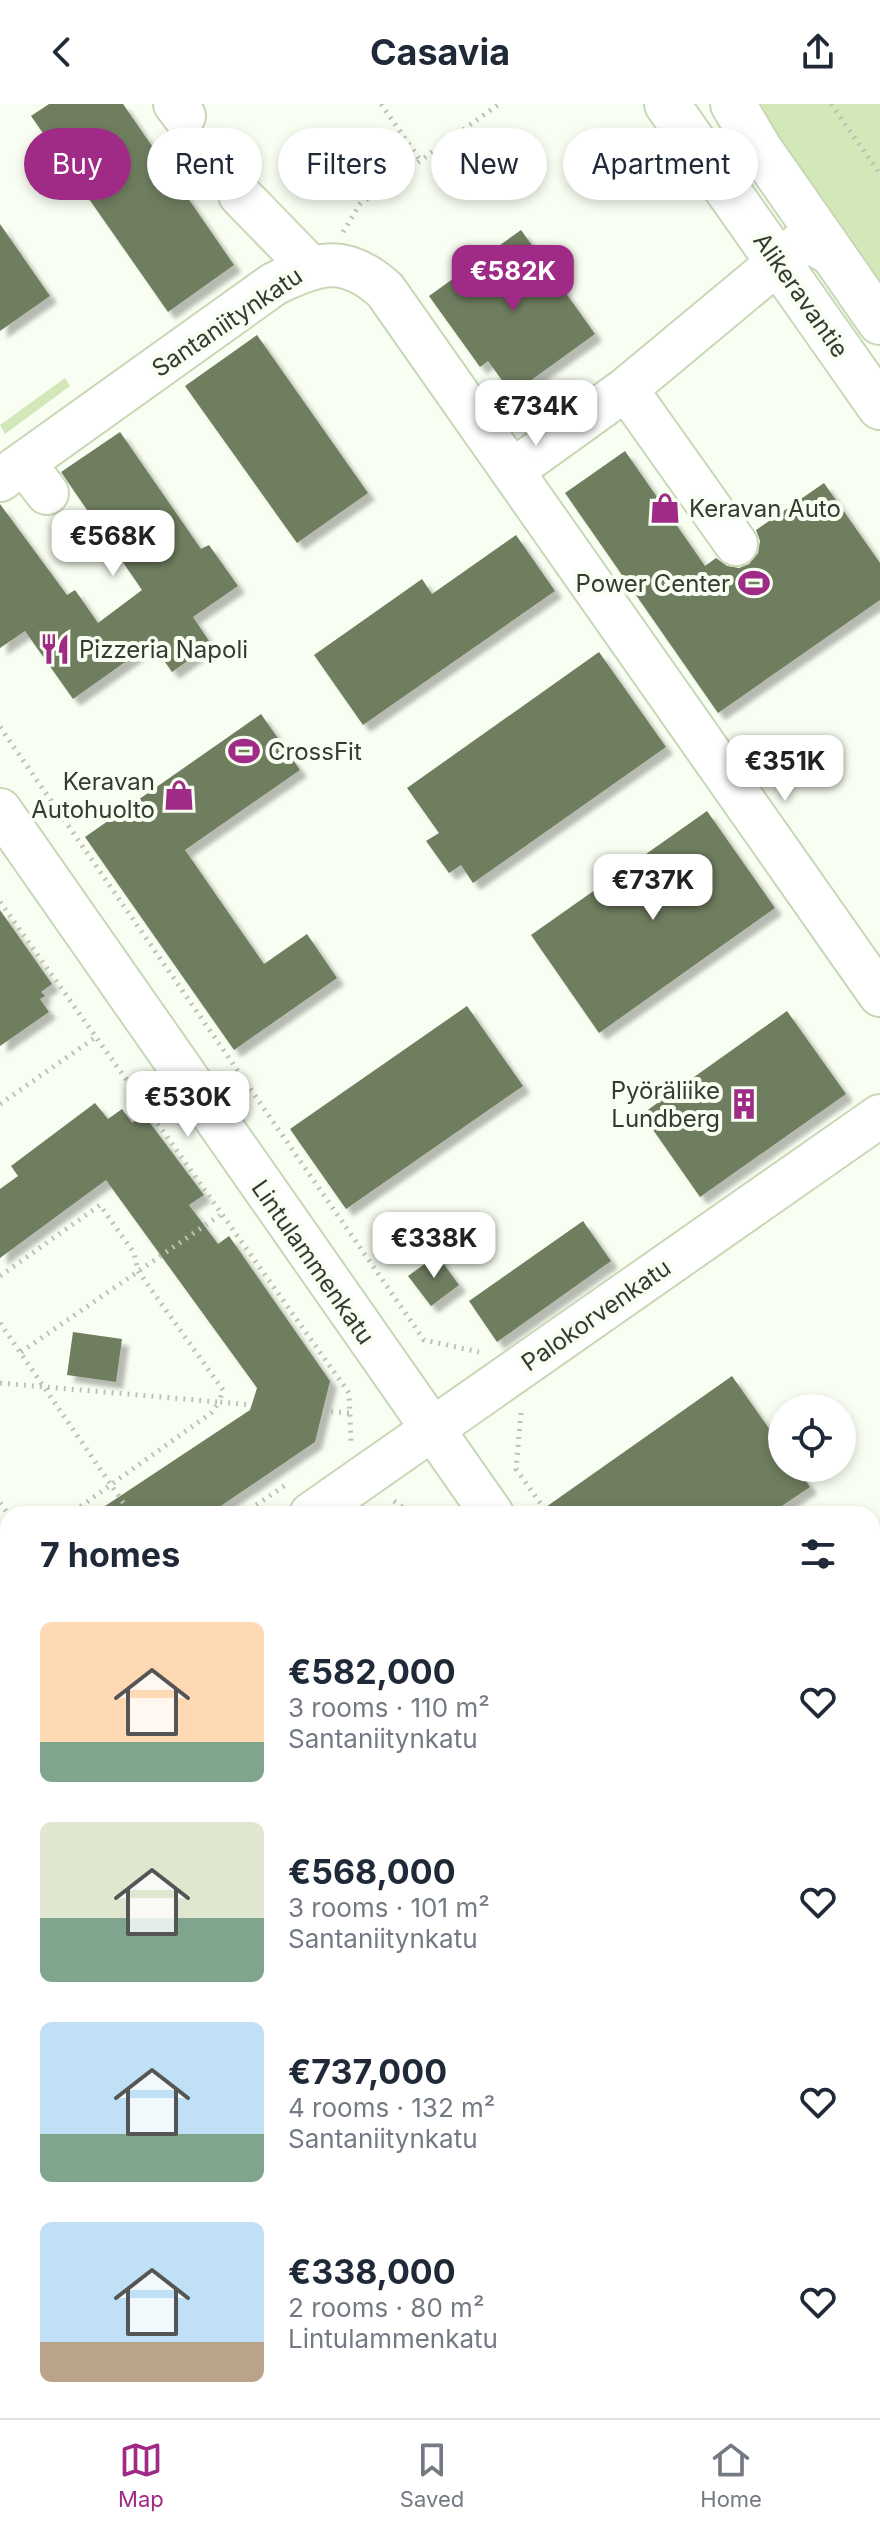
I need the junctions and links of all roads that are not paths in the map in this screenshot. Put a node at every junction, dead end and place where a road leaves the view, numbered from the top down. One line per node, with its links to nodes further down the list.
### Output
1 (667, 104): 5 (main road, Alikeravantie)
2 (733, 104): 4 (main road, Alikeravantie)
3 (246, 200): 6 (street)
4 (835, 256): 5 (street); 7 (main road, Alikeravantie)
5 (776, 261): 8 (street); 9 (main road, Alikeravantie)
6 (325, 266): 10 (street); 11 (street, Santaniitynkatu)
7 (880, 322)
8 (626, 389): 10 (street); 12 (street)
9 (880, 407)
10 (512, 471): 14 (street)
11 (23, 479)
12 (736, 544)
13 (0, 810): 16 (street, Lintulammenkatu)
14 (880, 995)
15 (880, 1116): 16 (street, Palokorvenkatu)
16 (432, 1430): 17 (street, Palokorvenkatu); 18 (street, Lintulammenkatu)
17 (323, 1506)
18 (486, 1506)

